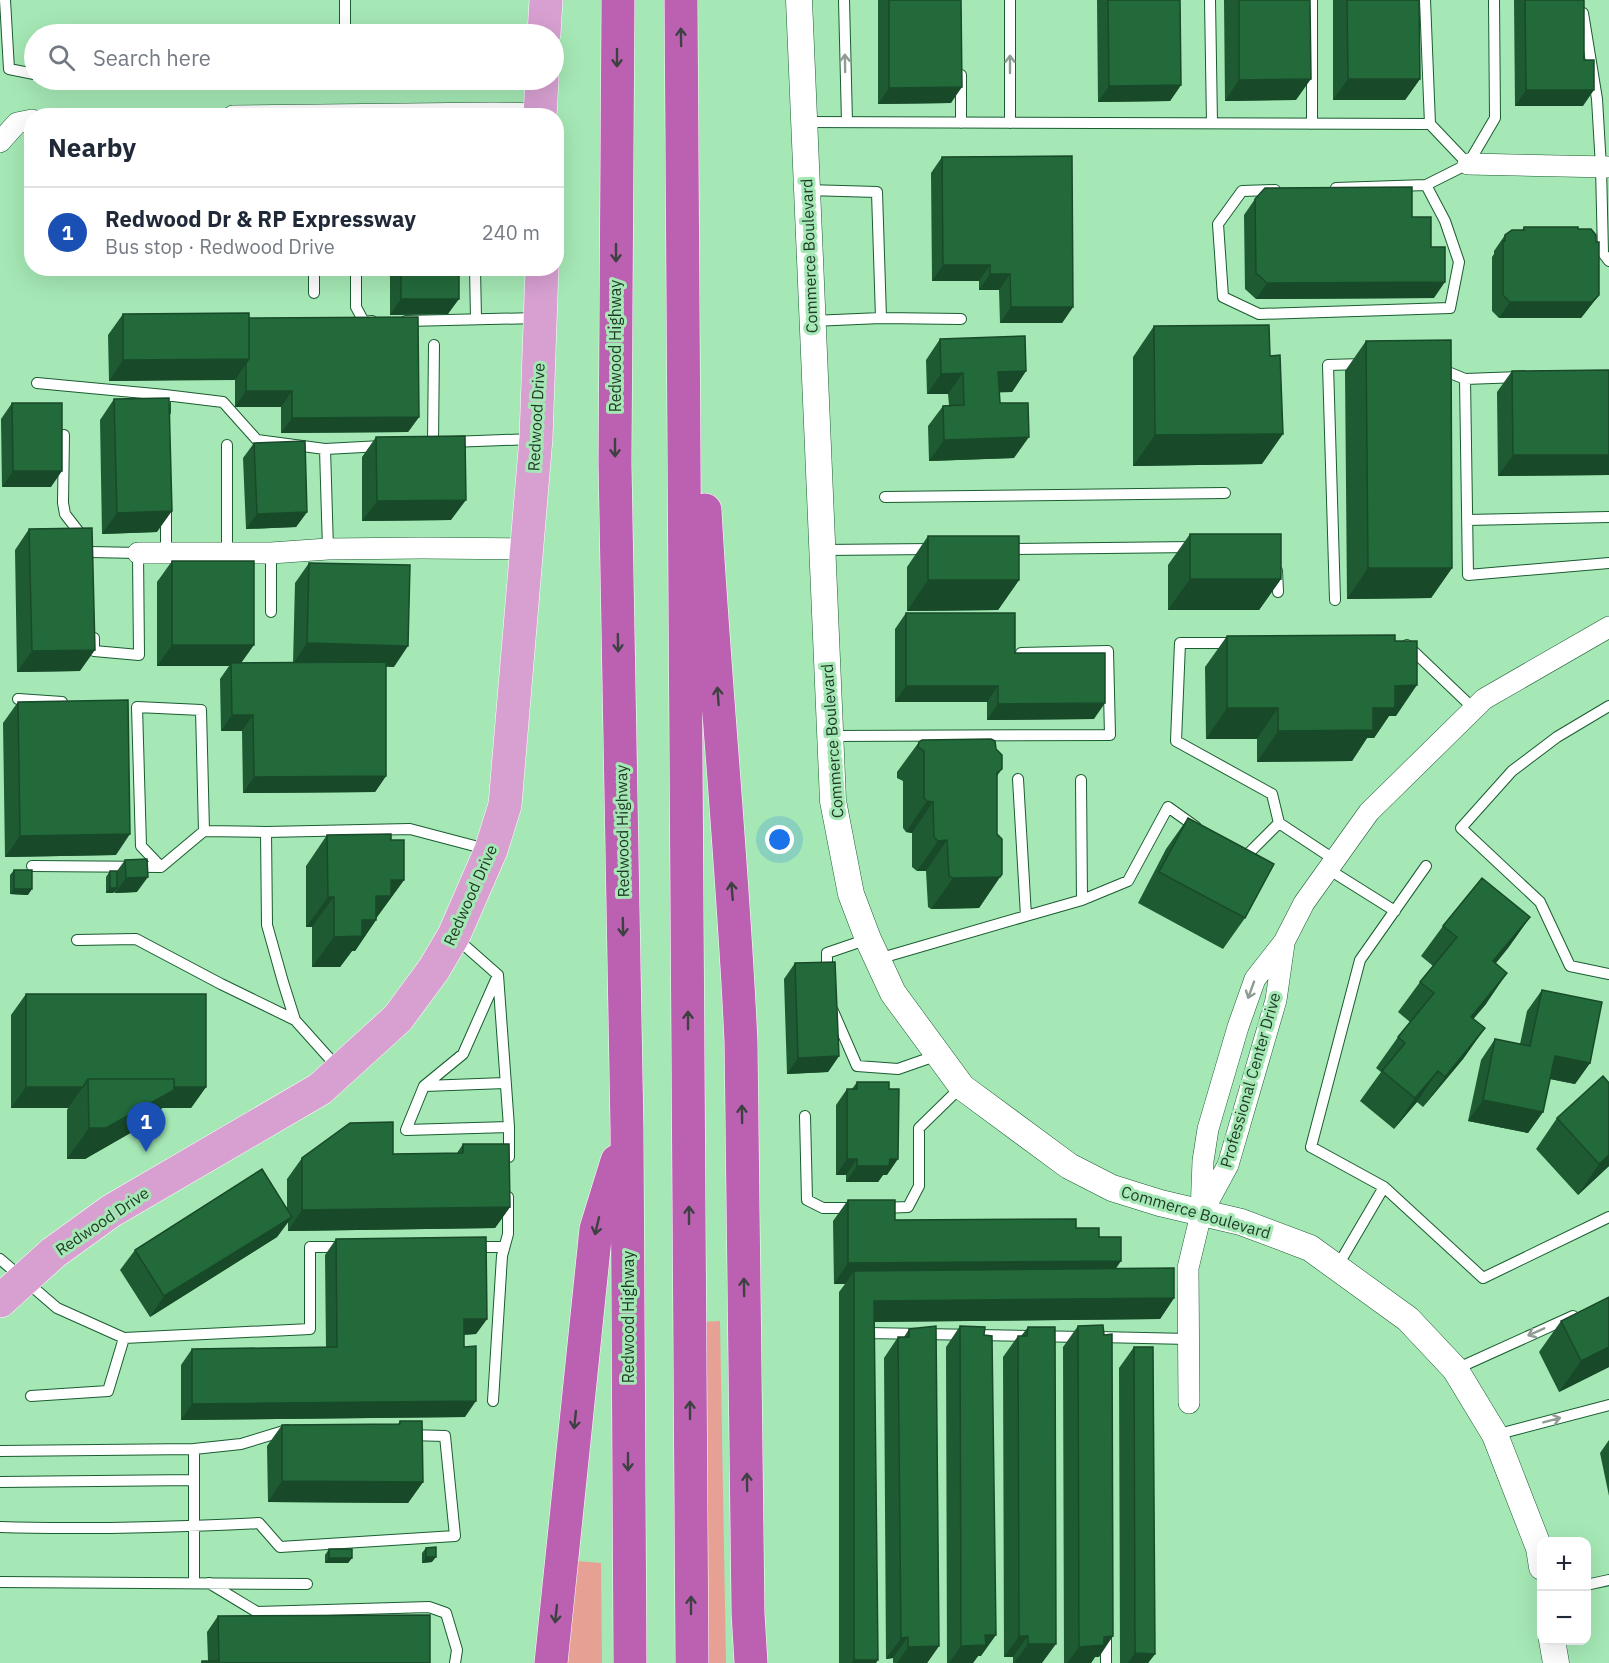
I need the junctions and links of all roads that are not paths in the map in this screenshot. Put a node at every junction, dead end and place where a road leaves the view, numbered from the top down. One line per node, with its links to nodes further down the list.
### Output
1 (5, 0): 17 (lane)
2 (345, 0): 14 (lane)
3 (546, 0): 15 (main road)
4 (618, 0): 123 (highway, Redwood Highway, one-way to 123)
5 (681, 0): 18 (highway, one-way to 5)
6 (799, 0): 22 (street, Commerce Boulevard)
7 (844, 0): 23 (lane, one-way to 7)
8 (1010, 0): 25 (lane, one-way to 8)
9 (1210, 0): 26 (lane)
10 (1312, 0): 27 (lane)
11 (1425, 0): 28 (lane)
12 (1494, 0): 30 (lane)
13 (1583, 13): 31 (lane)
14 (345, 24)
15 (545, 24)
16 (961, 67): 24 (lane)
17 (24, 72)
18 (682, 74): 165 (highway, one-way to 18); 166 (highway, one-way to 18)
19 (541, 90): 20 (main road)
20 (540, 108)
21 (24, 122): 29 (street)
22 (804, 122): 23 (lane); 34 (street, Commerce Boulevard)
23 (847, 122): 24 (lane)
24 (962, 123): 25 (lane)
25 (1010, 123): 26 (lane)
26 (1212, 123): 27 (lane)
27 (1312, 124): 28 (lane)
28 (1430, 124): 30 (lane)
29 (0, 142)
30 (1468, 164): 31 (street); 32 (lane)
31 (1605, 167): 36 (lane)
32 (1426, 185): 33 (lane); 35 (lane)
33 (1322, 189)
34 (807, 190): 43 (lane); 46 (street, Commerce Boulevard)
35 (1288, 190)
36 (1609, 261)
37 (314, 276): 41 (lane)
38 (356, 276): 44 (lane)
39 (475, 276): 44 (lane)
40 (542, 276): 42 (main road, Redwood Drive)
41 (314, 292)
42 (540, 318): 44 (lane); 56 (main road, Redwood Drive)
43 (881, 318): 45 (lane); 46 (lane)
44 (476, 319)
45 (961, 319)
46 (812, 321): 70 (street, Commerce Boulevard)
47 (434, 345): 56 (lane)
48 (1422, 362): 51 (lane)
49 (1375, 364): 78 (lane)
50 (1537, 377): 51 (lane)
51 (1465, 379): 64 (lane)
52 (37, 383): 53 (lane)
53 (165, 395): 54 (lane); 59 (lane)
54 (165, 418)
55 (64, 435): 71 (lane)
56 (536, 438): 67 (main road, Redwood Drive)
57 (227, 445): 73 (lane)
58 (390, 445): 59 (lane)
59 (325, 449): 66 (lane)
60 (1225, 493): 62 (lane)
61 (165, 497): 72 (lane)
62 (885, 497)
63 (1609, 518): 64 (lane)
64 (1467, 520): 76 (lane)
65 (1203, 547): 69 (lane)
66 (328, 549): 67 (street); 74 (street)
67 (526, 549): 98 (main road, Redwood Drive)
68 (940, 549): 70 (lane)
69 (988, 549)
70 (822, 550): 91 (street, Commerce Boulevard)
71 (138, 553): 72 (street); 81 (lane)
72 (166, 553): 73 (street)
73 (227, 553): 74 (street)
74 (271, 554): 79 (lane)
75 (1276, 558): 77 (lane)
76 (1609, 563)
77 (1278, 592)
78 (1335, 600)
79 (271, 612)
80 (1609, 627): 90 (street, Professional Center Drive)
81 (94, 629)
82 (1391, 641): 90 (lane)
83 (1250, 642): 94 (lane)
84 (1022, 653): 91 (lane)
85 (18, 699): 86 (lane)
86 (77, 703)
87 (1609, 706): 111 (lane)
88 (125, 707): 89 (lane)
89 (137, 707): 95 (lane); 103 (lane)
90 (1474, 709): 100 (street, Professional Center Drive)
91 (830, 736): 110 (street, Commerce Boulevard)
92 (1018, 779): 106 (lane)
93 (1082, 780): 104 (lane)
94 (1279, 823): 99 (lane); 100 (lane)
95 (204, 831): 96 (lane); 103 (lane)
96 (267, 832): 98 (lane); 115 (lane)
97 (1206, 833): 104 (lane)
98 (491, 850): 107 (main road, Redwood Drive)
99 (1234, 852)
100 (1332, 865): 105 (lane); 109 (street, Professional Center Drive)
101 (32, 866): 103 (lane)
102 (1426, 866): 105 (lane)
103 (161, 867)
104 (1082, 900): 106 (lane)
105 (1395, 911): 126 (lane)
106 (1026, 916): 110 (lane)
107 (454, 935): 112 (lane); 117 (main road, Redwood Drive)
108 (77, 940): 115 (lane)
109 (1284, 942): 127 (street, Professional Center Drive); 127 (street, Professional Center Drive, one-way to 127)
110 (873, 949): 113 (lane); 116 (street, Commerce Boulevard)
111 (1609, 974)
112 (498, 975): 118 (lane); 119 (lane)
113 (827, 982)
114 (831, 1003): 116 (lane)
115 (295, 1020): 117 (lane)
116 (938, 1054): 120 (street, Commerce Boulevard)
117 (340, 1071): 133 (main road, Redwood Drive)
118 (505, 1083): 119 (lane); 122 (lane)
119 (424, 1086): 122 (lane)
120 (962, 1087): 121 (lane); 127 (street, Commerce Boulevard)
121 (805, 1116)
122 (509, 1127): 124 (lane)
123 (627, 1130): 163 (highway, one-way to 163); 164 (highway, Redwood Highway, one-way to 164)
124 (508, 1163)
125 (508, 1187): 131 (lane)
126 (1384, 1187): 128 (lane); 132 (lane)
127 (1201, 1214): 132 (street, Commerce Boulevard); 137 (street, Professional Center Drive)
128 (1609, 1216)
129 (356, 1247): 136 (lane)
130 (459, 1247): 131 (lane)
131 (504, 1247): 141 (lane)
132 (1337, 1267): 139 (street, Commerce Boulevard)
133 (12, 1270): 134 (main road, Redwood Drive); 136 (lane)
134 (0, 1301)
135 (1588, 1309): 139 (lane, one-way to 139)
136 (124, 1338): 140 (lane)
137 (1189, 1339): 138 (lane); 142 (street, Professional Center Drive)
138 (869, 1357)
139 (1455, 1369): 146 (street, Commerce Boulevard)
140 (31, 1396)
141 (493, 1401)
142 (1189, 1403)
143 (1609, 1405): 146 (lane, one-way to 143)
144 (298, 1431): 147 (lane)
145 (400, 1435): 151 (lane)
146 (1495, 1435): 153 (street, Commerce Boulevard)
147 (194, 1449): 148 (lane); 149 (lane)
148 (0, 1451)
149 (194, 1480): 150 (lane); 151 (lane)
150 (0, 1482)
151 (194, 1526): 152 (lane); 156 (lane)
152 (0, 1527)
153 (1537, 1543)
154 (1609, 1580): 159 (lane)
155 (0, 1582): 156 (lane)
156 (194, 1583): 157 (lane)
157 (209, 1583): 158 (lane); 162 (lane)
158 (307, 1584)
159 (1591, 1584)
160 (1106, 1628): 167 (lane)
161 (1553, 1645): 168 (street)
162 (455, 1663)
163 (551, 1663)
164 (630, 1663)
165 (692, 1663)
166 (751, 1663)
167 (1106, 1663)
168 (1556, 1663)

